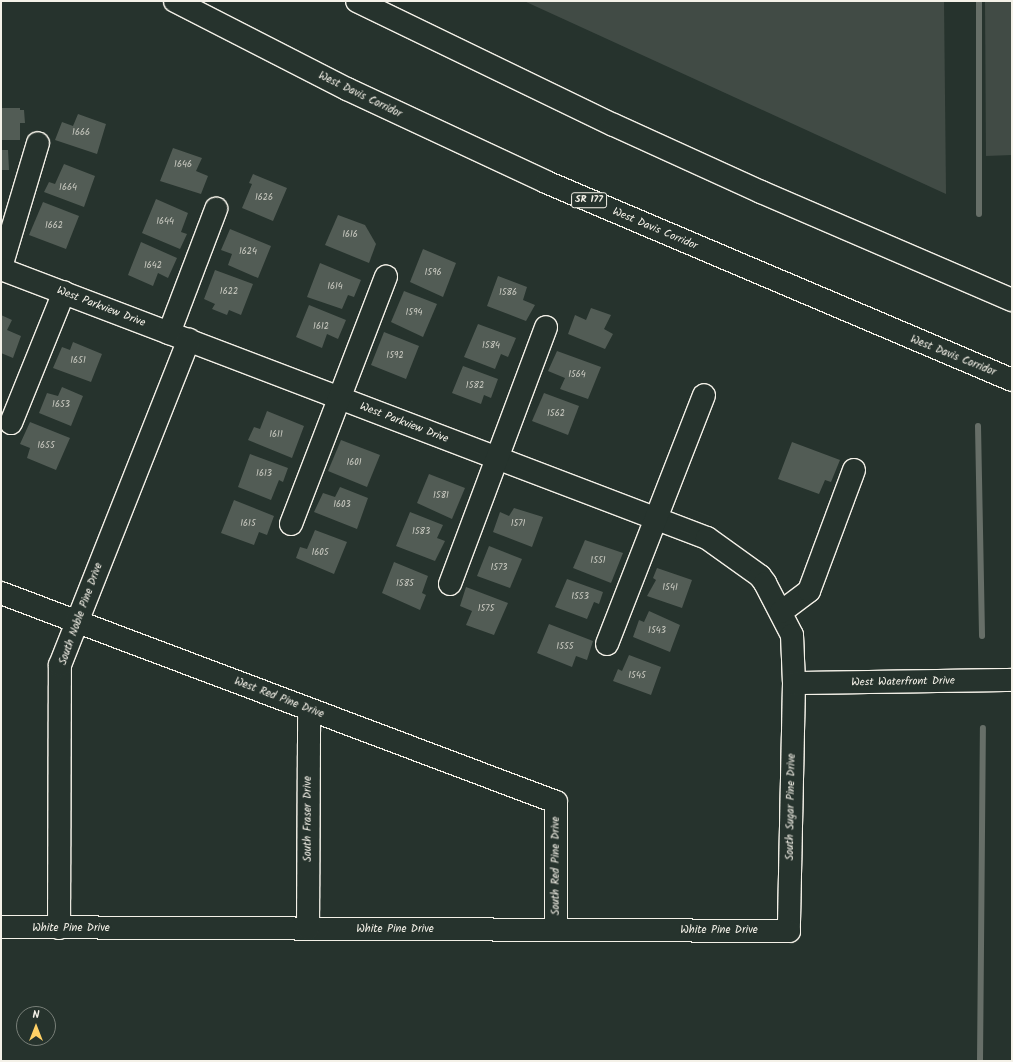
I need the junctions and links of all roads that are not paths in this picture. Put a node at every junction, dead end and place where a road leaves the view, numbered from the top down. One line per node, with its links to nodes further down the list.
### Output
1 (175, 1): 12 (main road, West Davis Corridor / SR 177)
2 (357, 1): 8 (main road)
3 (38, 143): 5 (main road)
4 (216, 209): 10 (main road)
5 (1, 268): 7 (main road, West Parkview Drive)
6 (386, 277): 14 (main road)
7 (64, 292): 10 (main road, West Parkview Drive); 15 (main road)
8 (1012, 300)
9 (546, 327): 16 (main road)
10 (169, 333): 11 (main road, West Parkview Drive)
11 (189, 340): 14 (main road, West Parkview Drive); 23 (main road, South Noble Pine Drive)
12 (1012, 380)
13 (704, 395): 18 (main road)
14 (340, 398): 16 (main road, West Parkview Drive); 19 (main road)
15 (11, 423)
16 (498, 458): 18 (main road, West Parkview Drive); 20 (main road)
17 (854, 470): 22 (main road)
18 (655, 518): 22 (main road, West Parkview Drive); 24 (main road)
19 (291, 524)
20 (450, 584)
21 (1, 593): 23 (main road, West Red Pine Drive)
22 (782, 612): 26 (main road, South Sugar Pine Drive)
23 (76, 621): 27 (main road, West Red Pine Drive); 30 (main road, South Noble Pine Drive)
24 (607, 644)
25 (1012, 680): 26 (main road, West Waterfront Drive)
26 (794, 683): 33 (main road, South Sugar Pine Drive)
27 (309, 710): 28 (main road, West Red Pine Drive); 31 (main road, South Fraser Drive)
28 (556, 802): 32 (main road, South Red Pine Drive)
29 (1, 928): 30 (main road, White Pine Drive)
30 (59, 928): 31 (main road, White Pine Drive)
31 (308, 929): 32 (main road, White Pine Drive)
32 (556, 930): 33 (main road, White Pine Drive)
33 (789, 931)

